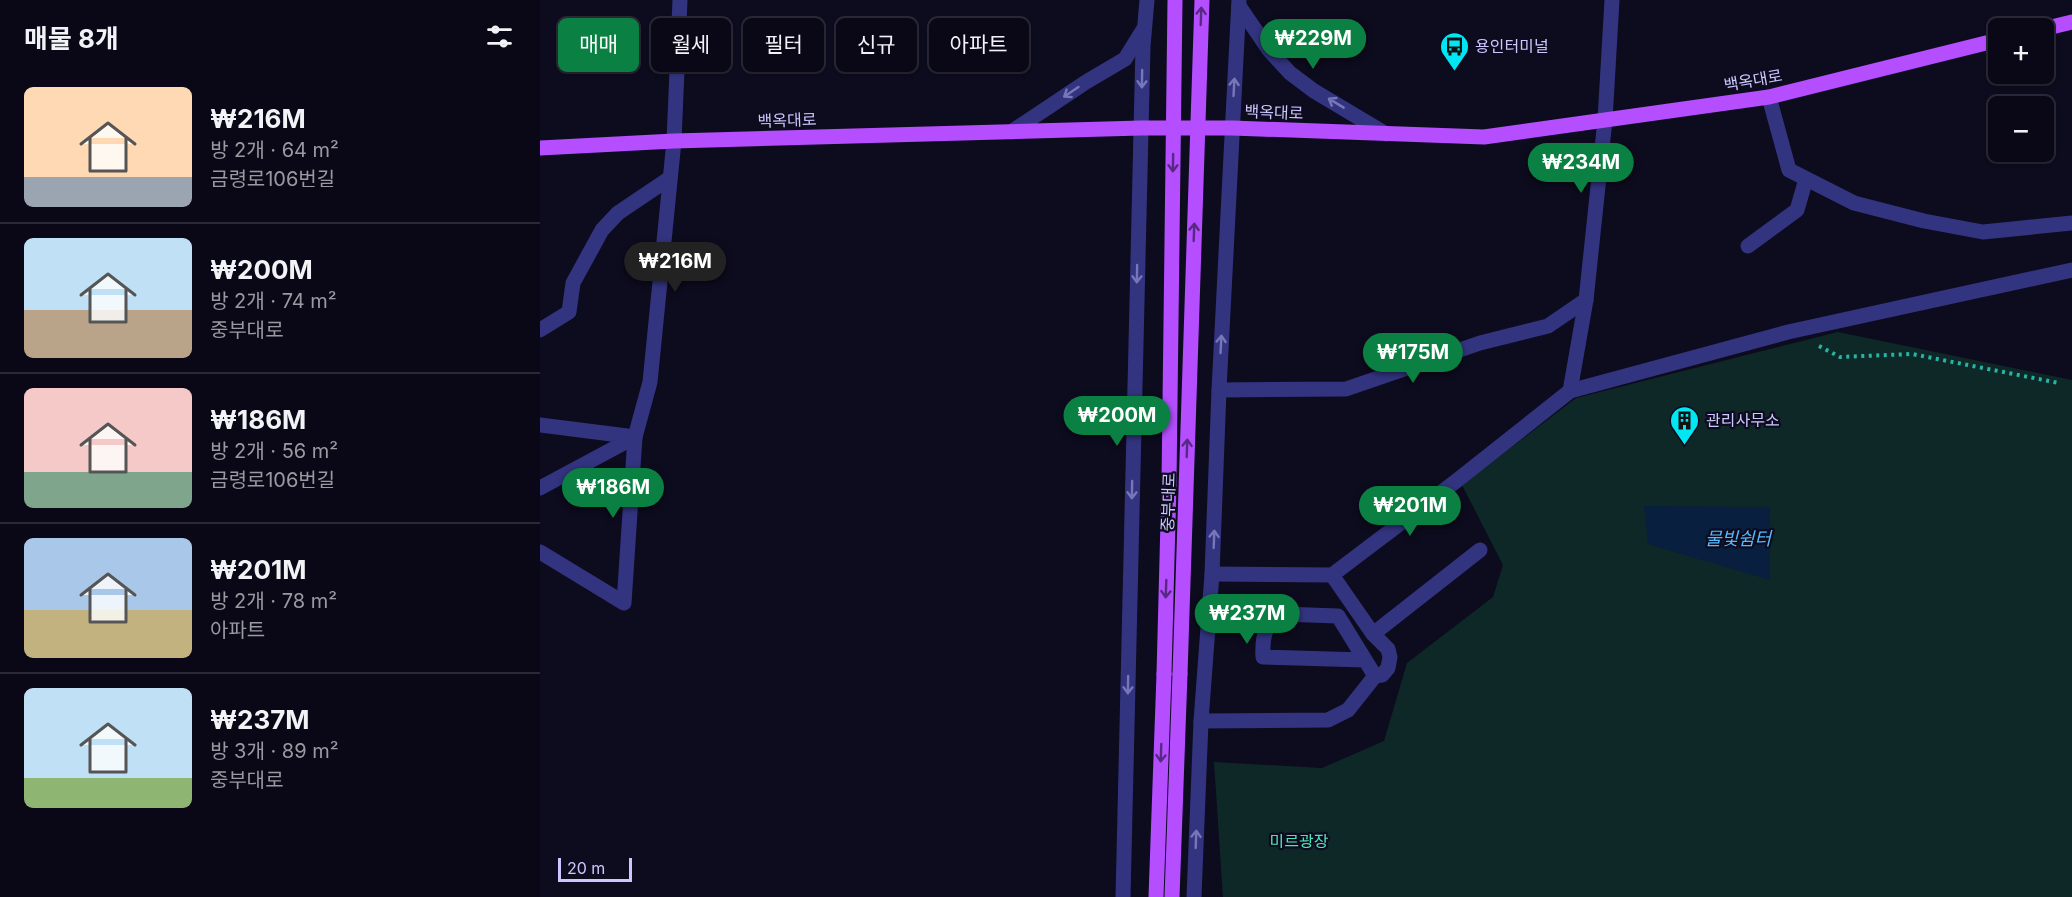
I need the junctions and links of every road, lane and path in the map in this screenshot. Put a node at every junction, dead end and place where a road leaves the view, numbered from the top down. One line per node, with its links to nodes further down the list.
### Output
1 (680, 0): 17 (street)
2 (1147, 0): 9 (street)
3 (1175, 0): 42 (main road, 중부대로, one-way to 42, bridge)
4 (1202, 0): 43 (main road, 중부대로, one-way to 4, bridge)
5 (1612, 0): 12 (street)
6 (1239, 3): 14 (street, one-way to 6); 16 (street, one-way to 6)
7 (2072, 22): 8 (main road)
8 (2054, 26)
9 (1145, 27): 13 (street, one-way to 13); 15 (street, one-way to 15)
10 (1988, 42): 11 (main road, 백옥대로)
11 (1768, 97): 12 (main road, 백옥대로); 20 (street)
12 (1605, 120): 16 (main road, 백옥대로); 24 (street)
13 (1141, 128): 14 (main road, 백옥대로); 15 (main road, 백옥대로); 41 (street, one-way to 41)
14 (1232, 128): 16 (main road, 백옥대로); 28 (street, one-way to 14)
15 (1011, 132): 17 (main road, 백옥대로)
16 (1386, 134)
17 (674, 141): 18 (main road, 백옥대로); 19 (street)
18 (540, 148)
19 (670, 178): 25 (street); 31 (street)
20 (1806, 179): 21 (street); 22 (street)
21 (2072, 223)
22 (1748, 246)
23 (2072, 270): 26 (street)
24 (1586, 300): 28 (street); 29 (street)
25 (540, 330)
26 (1788, 332): 27 (path); 29 (street)
27 (2059, 383)
28 (1219, 390): 35 (street, one-way to 28)
29 (1570, 391): 36 (street)
30 (540, 425): 31 (street)
31 (635, 437): 32 (street); 34 (street)
32 (540, 488)
33 (1480, 550): 37 (street)
34 (540, 552)
35 (1212, 574): 36 (street); 40 (street)
36 (1332, 575): 37 (street)
37 (1373, 634): 39 (street)
38 (1365, 660): 38 (street); 39 (street)
39 (1375, 676): 40 (street)
40 (1201, 721): 44 (street, one-way to 40)
41 (1123, 897)
42 (1156, 897)
43 (1172, 897)
44 (1194, 897)

